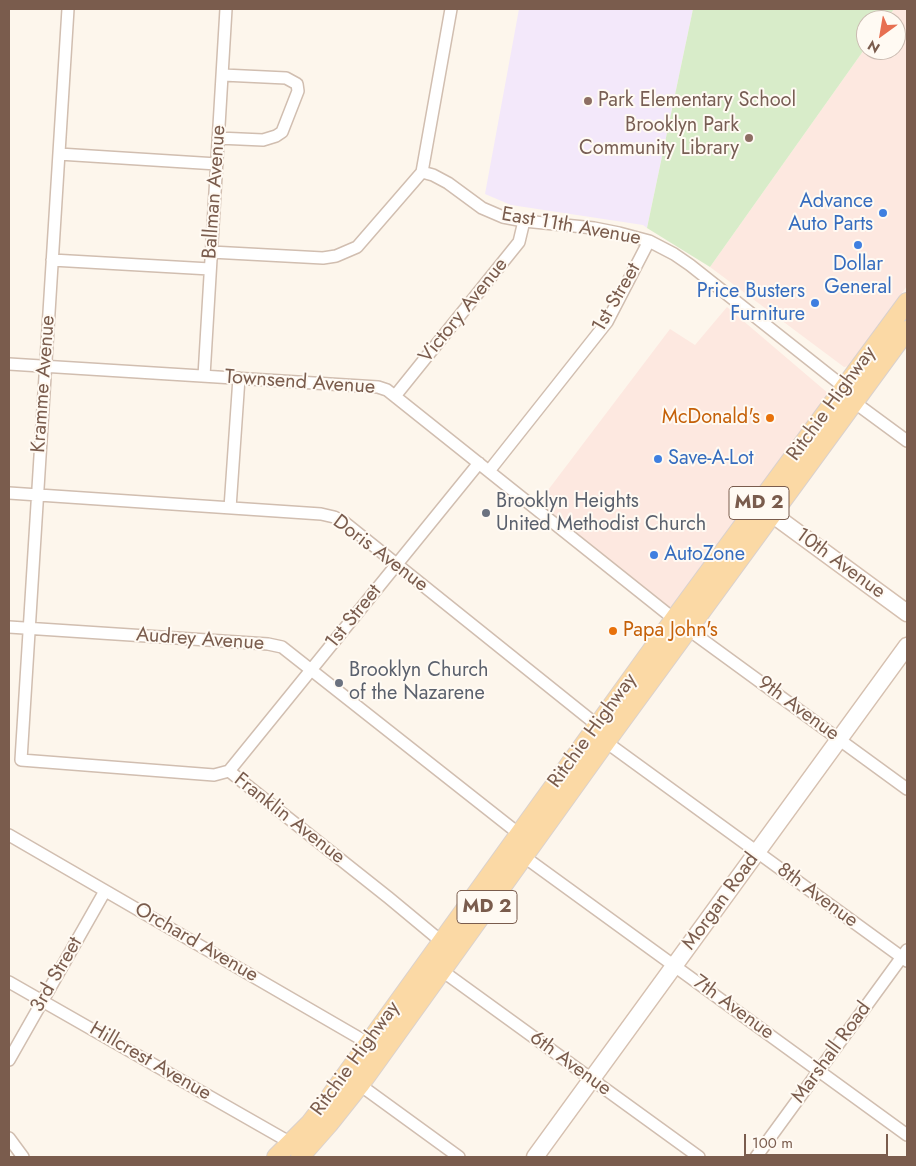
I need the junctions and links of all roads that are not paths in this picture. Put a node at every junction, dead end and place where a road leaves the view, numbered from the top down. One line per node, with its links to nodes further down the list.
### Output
1 (68, 9): 6 (street, Kramme Avenue)
2 (226, 9): 4 (street, Ballman Avenue)
3 (451, 9): 8 (street)
4 (222, 74): 5 (street, Ballman Avenue); 5 (street)
5 (218, 138): 7 (street, Ballman Avenue)
6 (59, 154): 7 (street); 12 (street, Kramme Avenue)
7 (217, 164): 11 (street, Ballman Avenue)
8 (422, 172): 9 (street, East 11th Avenue); 11 (street)
9 (524, 221): 10 (street, East 11th Avenue); 21 (street, Victory Avenue)
10 (649, 241): 20 (street, East 11th Avenue); 24 (street, 1st Street)
11 (211, 252): 13 (street, Ballman Avenue)
12 (52, 260): 13 (street); 17 (street, Kramme Avenue)
13 (210, 269): 18 (street, Ballman Avenue)
14 (907, 302): 20 (main road, Ritchie Highway / MD 2)
15 (907, 330): 20 (main road, Ritchie Highway / MD 2)
16 (9, 364): 17 (street, Townsend Avenue)
17 (46, 366): 18 (street, Townsend Avenue); 26 (street, Kramme Avenue)
18 (204, 376): 19 (street, Townsend Avenue)
19 (239, 378): 21 (street, Townsend Avenue); 27 (street)
20 (849, 395): 22 (street, East 11th Avenue); 28 (main road, Ritchie Highway / MD 2); 31 (main road, Ritchie Highway / MD 2)
21 (396, 396): 23 (street, Townsend Avenue)
22 (907, 441)
23 (478, 463): 24 (street, Townsend Avenue); 29 (street, 1st Street)
24 (488, 471): 31 (street, Townsend Avenue)
25 (9, 493): 26 (street, Doris Avenue)
26 (38, 495): 27 (street, Doris Avenue); 33 (street, Kramme Avenue)
27 (230, 508): 29 (street, Doris Avenue)
28 (772, 514): 30 (street, 10th Avenue); 31 (main road, Ritchie Highway / MD 2)
29 (396, 564): 35 (street, 1st Street); 36 (street, Doris Avenue)
30 (907, 613)
31 (681, 624): 36 (main road, Ritchie Highway / MD 2); 37 (street, 9th Avenue); 38 (main road, Ritchie Highway / MD 2)
32 (9, 627): 33 (street, Audrey Avenue)
33 (30, 628): 35 (street, Audrey Avenue); 39 (street, Kramme Avenue)
34 (907, 646): 37 (street, Morgan Road)
35 (312, 670): 40 (street, 1st Street); 43 (street, Audrey Avenue)
36 (597, 725): 38 (street, Doris Avenue); 43 (main road, Ritchie Highway / MD 2)
37 (840, 740): 41 (street, 9th Avenue); 44 (street, Morgan Road)
38 (606, 742): 43 (main road, Ritchie Highway / MD 2); 44 (street, 8th Avenue)
39 (21, 760): 40 (street, Franklin Avenue)
40 (229, 772): 46 (street, Franklin Avenue)
41 (907, 789)
42 (9, 835): 45 (street, Orchard Avenue)
43 (521, 845): 46 (main road, Ritchie Highway / MD 2); 48 (street, 7th Avenue); 49 (main road, Ritchie Highway / MD 2)
44 (757, 852): 47 (street, 8th Avenue); 48 (street, Morgan Road)
45 (105, 891): 51 (street, 3rd Street); 52 (street, Orchard Avenue)
46 (442, 942): 52 (main road, Ritchie Highway / MD 2)
47 (905, 956): 54 (street, Marshall Road)
48 (674, 966): 54 (street, 7th Avenue); 55 (street, Morgan Road)
49 (441, 970): 52 (main road, Ritchie Highway / MD 2); 55 (street, 6th Avenue)
50 (9, 982): 51 (street, Hillcrest Avenue)
51 (42, 1001): 53 (street, 3rd Street); 59 (street, Hillcrest Avenue)
52 (376, 1048): 56 (main road, Ritchie Highway / MD 2); 59 (main road, Ritchie Highway / MD 2)
53 (9, 1060)
54 (819, 1071): 57 (street, 7th Avenue); 65 (street, Marshall Road)
55 (592, 1080): 63 (street, Morgan Road); 64 (street, 6th Avenue)
56 (360, 1085): 59 (main road, Ritchie Highway / MD 2); 62 (street)
57 (907, 1135)
58 (9, 1138): 60 (street)
59 (295, 1150): 61 (main road, Ritchie Highway / MD 2)
60 (23, 1157)
61 (276, 1157)
62 (459, 1157)
63 (535, 1157)
64 (699, 1157)
65 (756, 1157)

